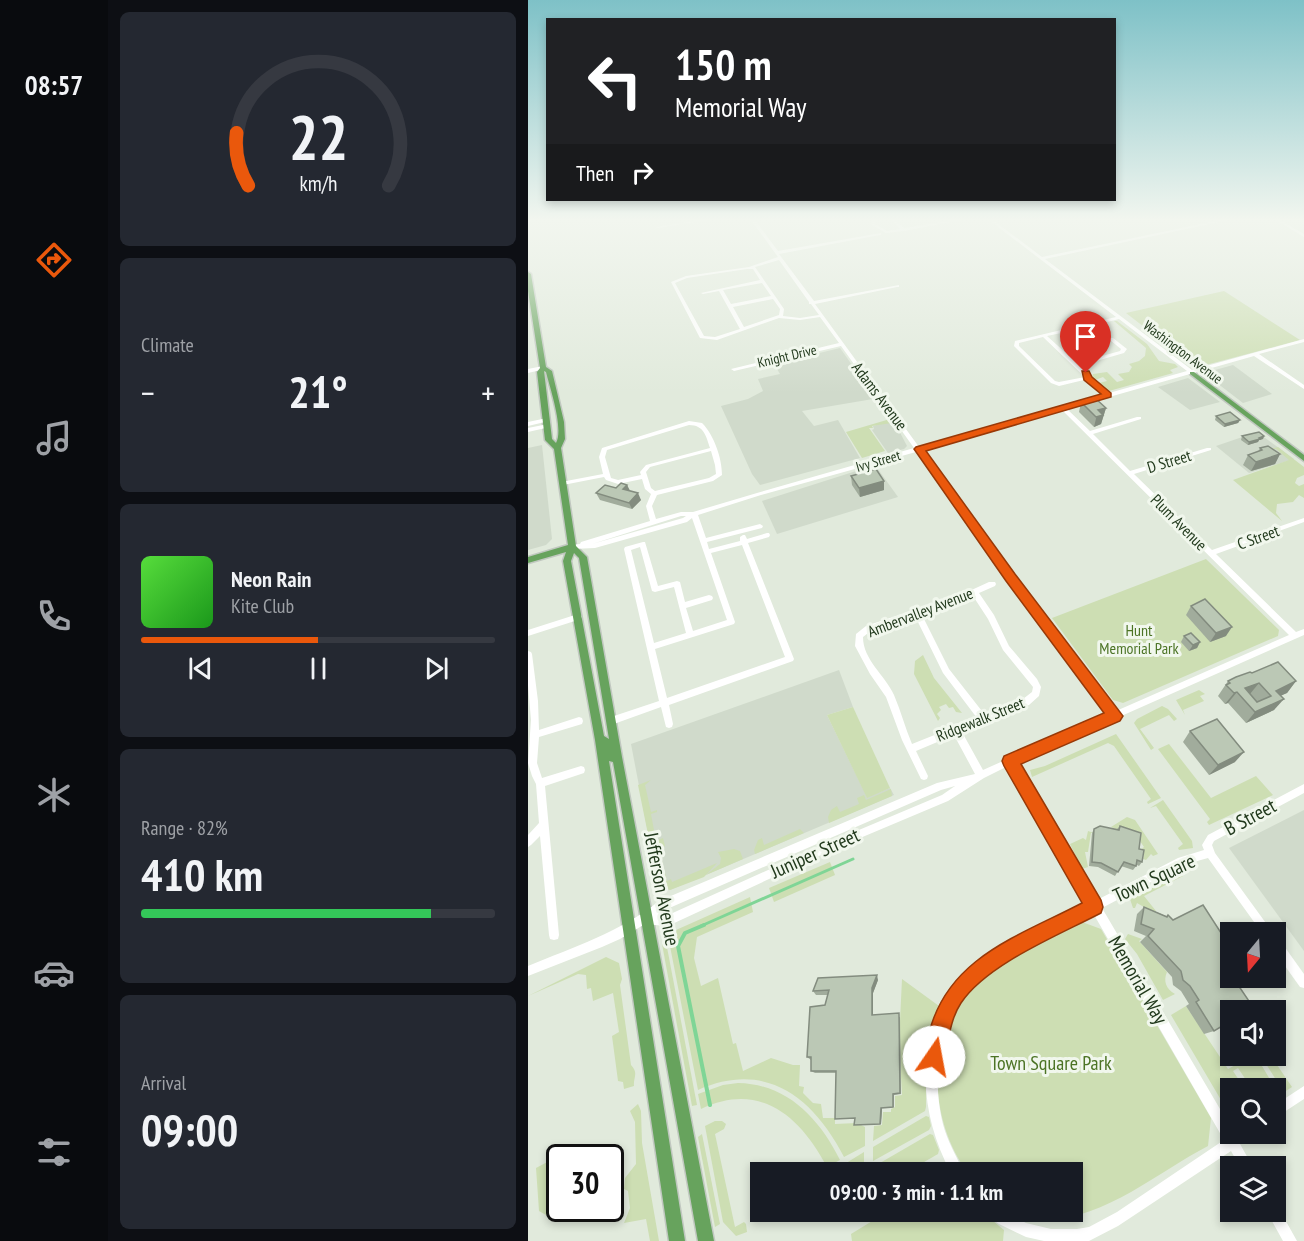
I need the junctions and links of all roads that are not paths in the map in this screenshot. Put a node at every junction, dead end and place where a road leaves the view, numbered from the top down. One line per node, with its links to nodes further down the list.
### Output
1 (529, 278): 23 (main road, Jefferson Avenue)
2 (684, 278): 16 (street)
3 (761, 278): 6 (street)
4 (794, 278): 11 (street, Adams Avenue)
5 (1068, 278): 15 (street, Washington Avenue)
6 (763, 281): 8 (street); 10 (street)
7 (897, 286): 11 (street)
8 (721, 290): 9 (street); 12 (street)
9 (703, 293)
10 (774, 297): 12 (street); 14 (street)
11 (811, 303): 13 (street, Adams Avenue)
12 (730, 306): 16 (street)
13 (820, 316): 14 (street); 20 (street, Adams Avenue)
14 (780, 317): 16 (street)
15 (1119, 318): 17 (street); 26 (street, Washington Avenue)
16 (742, 328)
17 (1077, 329): 18 (street); 22 (street)
18 (1044, 336): 22 (street); 27 (street)
19 (1304, 340): 21 (street, Ivy Street)
20 (841, 344): 24 (street, Knight Drive); 40 (street, Adams Avenue)
21 (1256, 355): 26 (street, Ivy Street); 28 (street)
22 (1077, 364): 27 (street)
23 (543, 368): 25 (street); 30 (main road, Jefferson Avenue); 33 (main road, Jefferson Avenue)
24 (734, 369)
25 (528, 371)
26 (1191, 373): 29 (street, Ivy Street); 42 (main road, Washington Avenue)
27 (1087, 378): 29 (street)
28 (1304, 387)
29 (1108, 395): 31 (street, Ivy Street)
30 (545, 407): 33 (main road); 34 (main road, Jefferson Avenue)
31 (1063, 408): 37 (street, Plum Avenue); 40 (street, Ivy Street)
32 (1139, 418): 37 (street)
33 (561, 422): 38 (main road, Jefferson Avenue)
34 (547, 423): 35 (street); 36 (street); 38 (main road, Jefferson Avenue)
35 (528, 424)
36 (528, 430)
37 (1089, 434): 45 (street, Plum Avenue)
38 (557, 448): 46 (main road, Jefferson Avenue)
39 (712, 449): 43 (street); 44 (street); 47 (street)
40 (919, 449): 48 (street, Ivy Street); 74 (street, Adams Avenue)
41 (1209, 449): 45 (street, D Street)
42 (1304, 459)
43 (644, 472): 44 (street); 47 (street)
44 (606, 473): 46 (street)
45 (1129, 473): 58 (street, Plum Avenue)
46 (567, 482): 56 (main road, Jefferson Avenue)
47 (654, 493): 50 (street)
48 (694, 514): 50 (street, Ivy Street); 54 (street); 56 (street, Ivy Street)
49 (1304, 520): 58 (street, C Street)
50 (654, 522): 56 (street, Ivy Street)
51 (760, 526): 52 (street)
52 (741, 531): 54 (street); 55 (street)
53 (767, 535): 55 (street)
54 (703, 542): 57 (street)
55 (744, 542): 57 (street); 73 (street)
56 (572, 548): 59 (main road); 65 (main road, Jefferson Avenue); 77 (main road, Jefferson Avenue)
57 (707, 552): 68 (street)
58 (1211, 553): 69 (street, Plum Avenue)
59 (528, 560)
60 (992, 584): 61 (street, Ambervalley Avenue)
61 (974, 592): 64 (street, Ambervalley Avenue); 75 (street, Ridgewalk Street)
62 (709, 598): 63 (street)
63 (682, 606): 68 (street); 70 (street)
64 (917, 612): 75 (street); 82 (street, Ambervalley Avenue)
65 (578, 617): 67 (street); 81 (main road, Jefferson Avenue)
66 (1304, 632): 69 (street, Juniper Street)
67 (528, 633)
68 (690, 634): 70 (street)
69 (1295, 636): 74 (street, Juniper Street)
70 (651, 646): 73 (street)
71 (528, 654): 72 (street)
72 (530, 694): 80 (street)
73 (664, 703): 77 (street); 78 (street)
74 (1115, 716): 84 (street, Juniper Street)
75 (983, 719): 79 (street, Ridgewalk Street)
76 (579, 721): 80 (street)
77 (611, 721): 83 (main road, Jefferson Avenue)
78 (669, 724)
79 (956, 730): 82 (street, Ridgewalk Street); 86 (street)
80 (534, 735): 88 (street)
81 (600, 740): 83 (main road); 96 (main road, Jefferson Avenue)
82 (910, 748): 87 (street, Ambervalley Avenue)
83 (617, 757): 94 (main road, Jefferson Avenue)
84 (1010, 761): 86 (street, Juniper Street); 93 (street, Memorial Way)
85 (581, 770): 88 (street)
86 (981, 775): 94 (street, Juniper Street)
87 (924, 776)
88 (540, 783): 90 (street)
89 (1304, 788): 92 (street, B Street)
90 (544, 825): 91 (street); 97 (street)
91 (528, 842)
92 (1210, 853): 93 (street, Town Square); 95 (street)
93 (1094, 907): 103 (street, Memorial Way); 105 (street, Town Square)
94 (646, 920): 96 (street, Juniper Street); 109 (main road, Jefferson Avenue)
95 (1260, 922)
96 (628, 929): 99 (street, Juniper Street); 108 (main road, Jefferson Avenue)
97 (554, 935)
98 (1286, 958): 100 (street)
99 (528, 971)
100 (1304, 983)
101 (1304, 1092): 102 (street)
102 (1286, 1104)
103 (1220, 1122)
104 (1229, 1144): 106 (street)
105 (952, 1162)
106 (1005, 1222)
107 (1279, 1222): 110 (street)
108 (676, 1241)
109 (706, 1241)
110 (1290, 1241)

